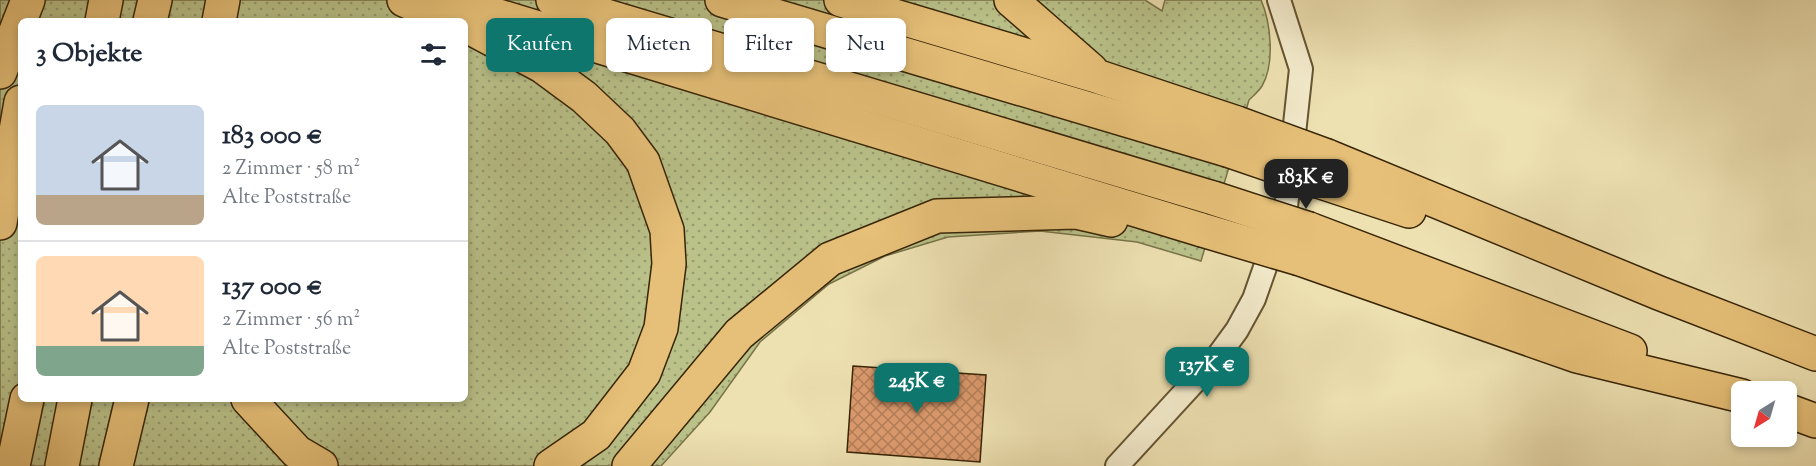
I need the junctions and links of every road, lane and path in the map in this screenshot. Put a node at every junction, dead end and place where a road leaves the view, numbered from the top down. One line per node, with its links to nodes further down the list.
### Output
1 (28, 0): 13 (highway)
2 (38, 0): 14 (highway)
3 (106, 0): 15 (highway)
4 (154, 0): 16 (highway)
5 (224, 0): 17 (highway)
6 (404, 0): 18 (highway)
7 (446, 0): 26 (highway)
8 (553, 0): 27 (highway, bridge)
9 (722, 0): 24 (highway)
10 (841, 0): 22 (highway)
11 (1011, 0): 22 (highway)
12 (1279, 0): 42 (street)
13 (21, 18)
14 (36, 18)
15 (103, 18)
16 (151, 18)
17 (220, 18)
18 (447, 18)
19 (18, 26): 21 (highway)
20 (468, 28): 40 (highway)
21 (0, 72)
22 (1099, 77): 24 (highway)
23 (18, 119): 25 (highway)
24 (1232, 136): 28 (highway, bridge)
25 (0, 223)
26 (1201, 234): 27 (highway, bridge); 41 (highway)
27 (1305, 244): 29 (highway)
28 (1816, 354)
29 (1731, 391)
30 (26, 402): 36 (highway)
31 (74, 402): 37 (highway)
32 (131, 402): 38 (highway)
33 (251, 402): 39 (highway)
34 (1797, 414): 35 (highway)
35 (1816, 421)
36 (13, 466)
37 (62, 466)
38 (116, 466)
39 (321, 466)
40 (551, 466)
41 (629, 466)
42 (1117, 466)

